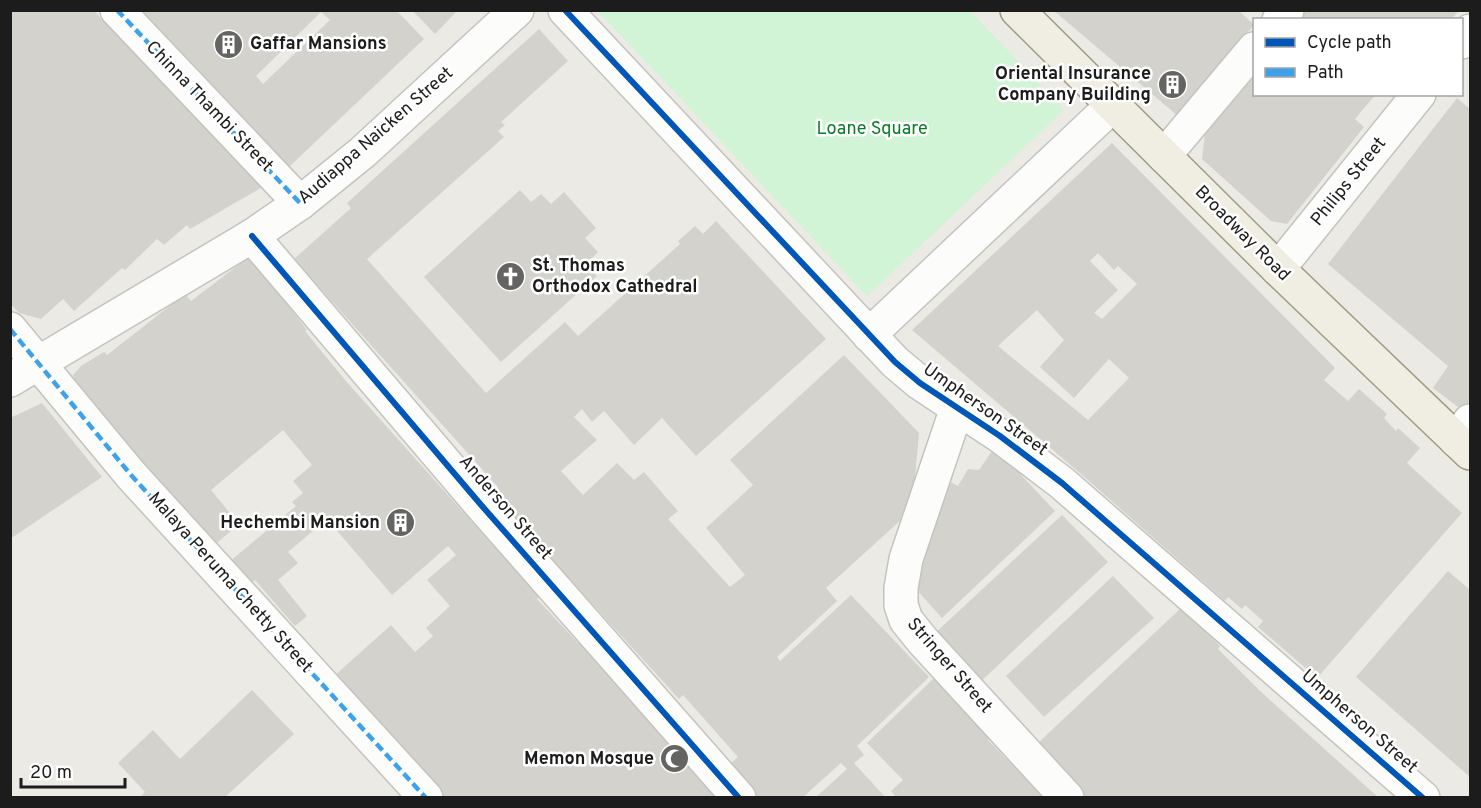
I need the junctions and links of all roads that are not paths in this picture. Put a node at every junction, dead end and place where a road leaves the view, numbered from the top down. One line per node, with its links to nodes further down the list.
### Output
1 (117, 10): 9 (street, Chinna Thambi Street)
2 (517, 10): 9 (street, Audiappa Naicken Street)
3 (565, 10): 13 (street, Umpherson Street)
4 (1017, 10): 7 (main road, Broadway Road)
5 (1253, 50): 8 (street)
6 (1417, 96): 11 (street, Philips Street)
7 (1113, 105): 8 (main road, Broadway Road); 13 (street)
8 (1164, 156): 11 (main road, Broadway Road)
9 (300, 203): 10 (street, Audiappa Naicken Street)
10 (252, 236): 14 (street, Audiappa Naicken Street); 19 (street, Anderson Street)
11 (1278, 269): 17 (main road, Broadway Road)
12 (10, 330): 14 (street, Malaya Peruma Chetty Street)
13 (869, 334): 16 (street, Umpherson Street)
14 (39, 363): 15 (street, Audiappa Naicken Street); 18 (street, Malaya Peruma Chetty Street)
15 (10, 380)
16 (957, 408): 20 (street, Stringer Street); 21 (street, Umpherson Street)
17 (1466, 438)
18 (426, 798)
19 (739, 798)
20 (1067, 798)
21 (1423, 798)

